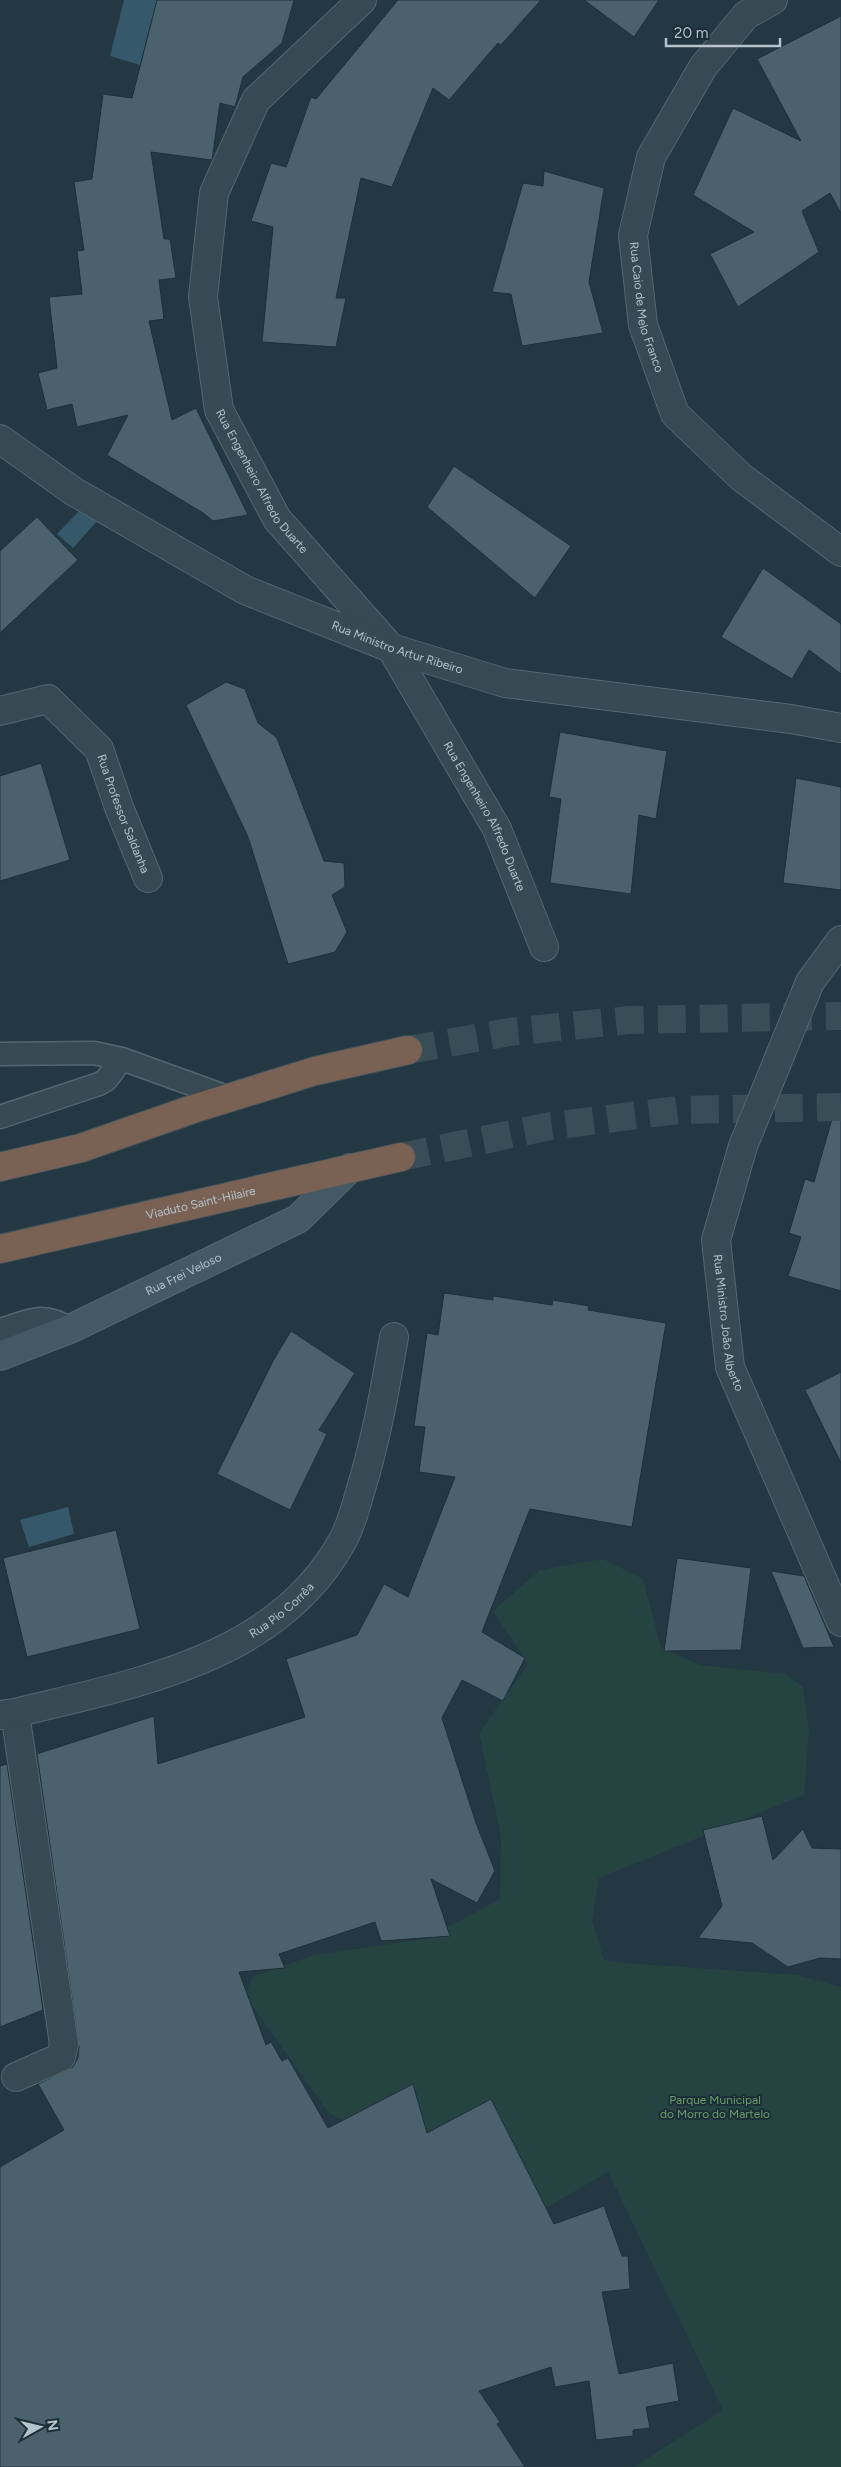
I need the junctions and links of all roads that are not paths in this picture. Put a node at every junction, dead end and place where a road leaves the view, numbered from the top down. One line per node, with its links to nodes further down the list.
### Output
1 (362, 0): 5 (street, Rua Engenheiro Alfredo Duarte)
2 (774, 0): 4 (street, Rua Caio de Melo Franco)
3 (0, 439): 5 (street, Rua Ministro Artur Ribeiro)
4 (841, 552)
5 (391, 648): 7 (street, Rua Ministro Artur Ribeiro); 10 (street, Rua Engenheiro Alfredo Duarte)
6 (0, 711): 8 (street, Rua Professor Saldanha)
7 (841, 728)
8 (148, 878)
9 (841, 940): 26 (street, Rua Ministro João Alberto)
10 (544, 947)
11 (408, 1050): 14 (highway)
12 (0, 1054): 13 (lane)
13 (122, 1059): 14 (lane); 15 (lane)
14 (230, 1098): 16 (highway)
15 (0, 1117)
16 (81, 1148): 18 (highway); 20 (highway)
17 (401, 1157): 19 (highway, Viaduto Saint-Hilaire)
18 (0, 1167)
19 (350, 1168): 21 (highway, Viaduto Saint-Hilaire); 23 (street, Rua Frei Veloso)
20 (0, 1178)
21 (0, 1249)
22 (0, 1330): 23 (lane)
23 (70, 1330): 25 (street, Rua Frei Veloso)
24 (394, 1337): 27 (street, Rua Pio Corrêa)
25 (0, 1356)
26 (841, 1622)
27 (7, 1714): 28 (street)
28 (16, 2077)

